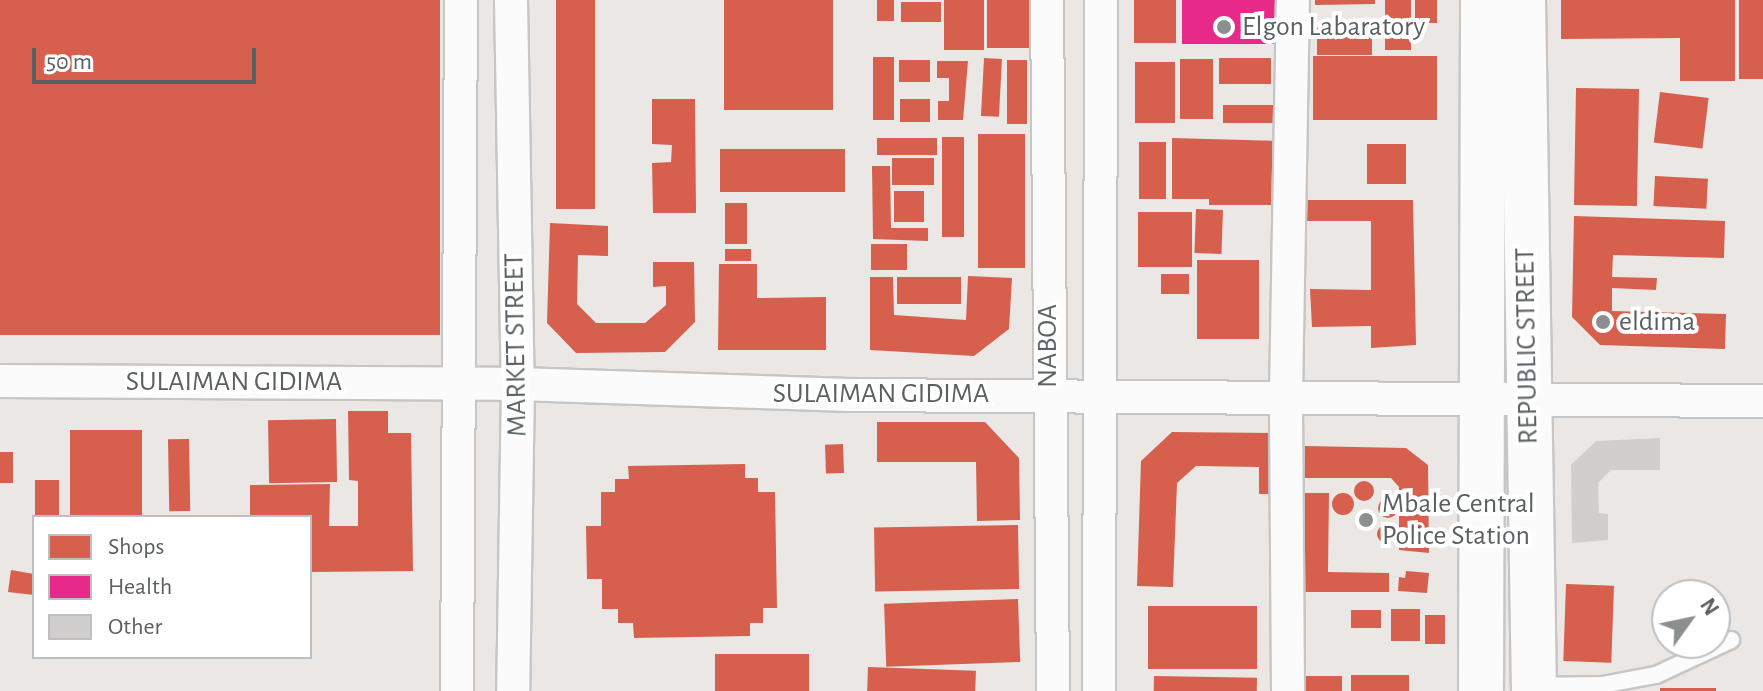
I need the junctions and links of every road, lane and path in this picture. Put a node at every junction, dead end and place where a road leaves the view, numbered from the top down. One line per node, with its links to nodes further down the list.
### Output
1 (461, 0): 9 (street, MARKET STREET)
2 (511, 0): 10 (street, MARKET STREET)
3 (1047, 0): 11 (street, NABOA)
4 (1101, 0): 12 (street, NABOA)
5 (1293, 0): 13 (street)
6 (1483, 0): 14 (main road, REPUBLIC STREET)
7 (1523, 0): 15 (main road, REPUBLIC STREET)
8 (0, 381): 9 (street, SULAIMAN GIDIMA)
9 (461, 383): 10 (street, SULAIMAN GIDIMA); 19 (street, MARKET STREET)
10 (518, 384): 11 (street, SULAIMAN GIDIMA); 20 (street, MARKET STREET)
11 (1048, 394): 12 (street, SULAIMAN GIDIMA); 21 (street, NABOA)
12 (1101, 394): 13 (street, SULAIMAN GIDIMA); 22 (street, NABOA)
13 (1286, 396): 14 (street, SULAIMAN GIDIMA); 23 (street)
14 (1482, 398): 15 (street, SULAIMAN GIDIMA); 24 (main road, REPUBLIC STREET)
15 (1527, 398): 16 (street, SULAIMAN GIDIMA); 18 (main road, REPUBLIC STREET)
16 (1763, 401)
17 (1690, 659): 18 (lane)
18 (1534, 688)
19 (457, 691)
20 (513, 691)
21 (1053, 691)
22 (1099, 691)
23 (1288, 691)
24 (1481, 691)

